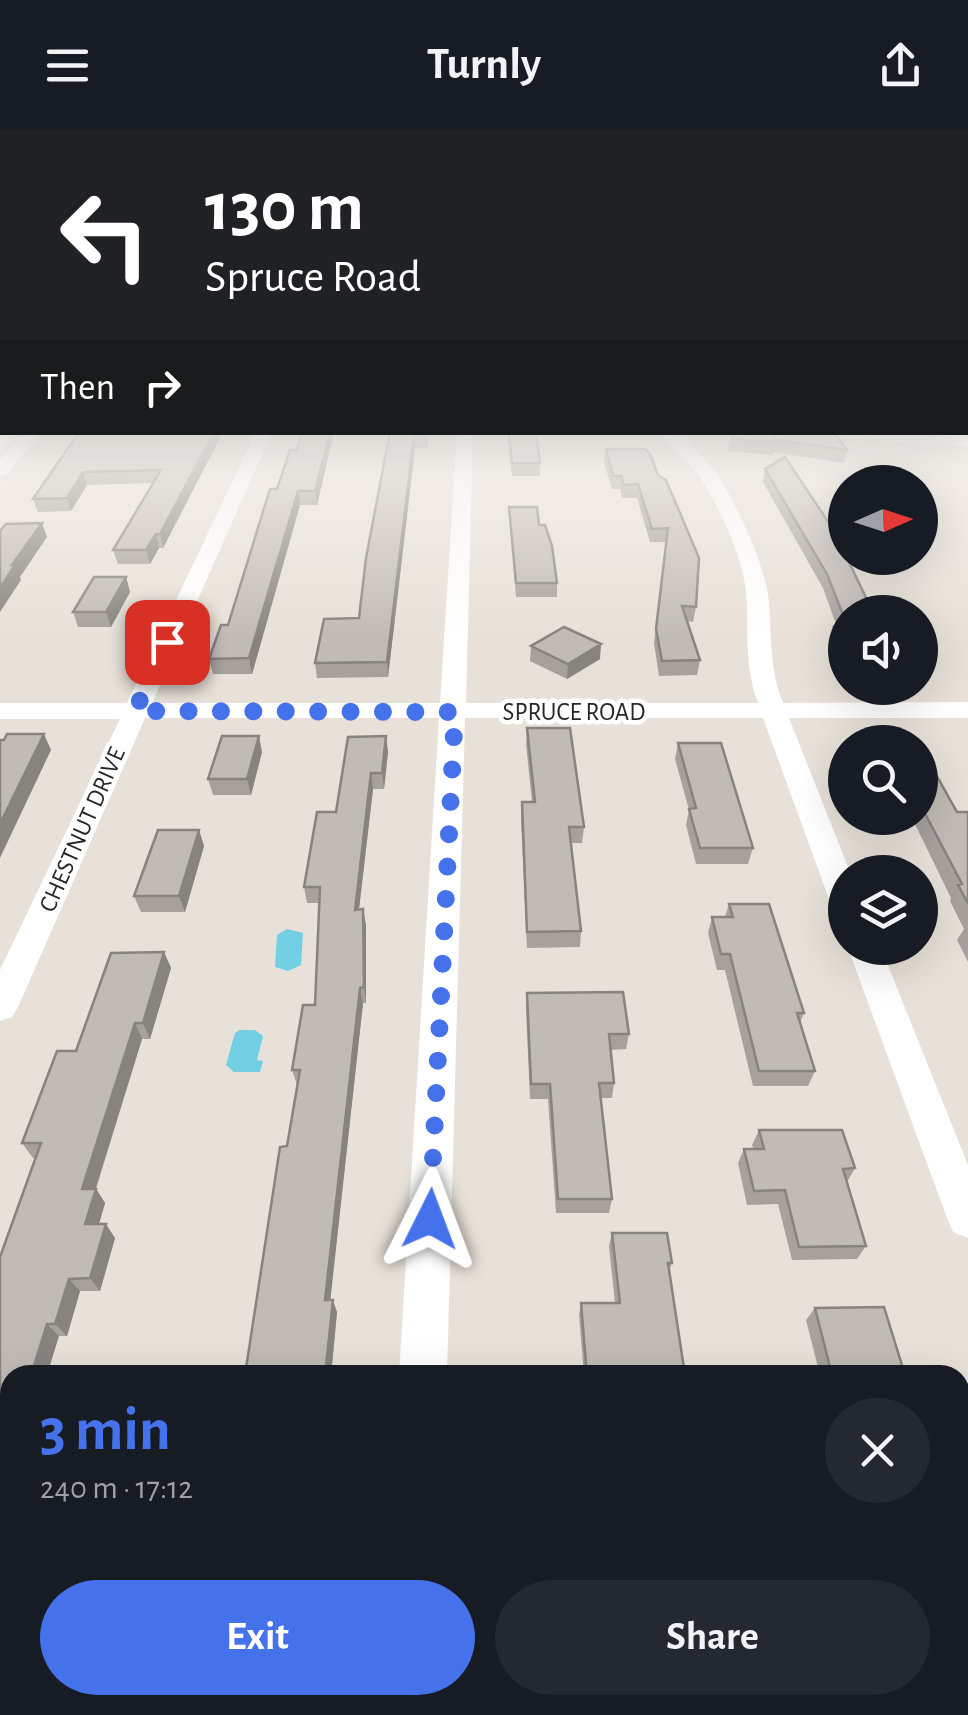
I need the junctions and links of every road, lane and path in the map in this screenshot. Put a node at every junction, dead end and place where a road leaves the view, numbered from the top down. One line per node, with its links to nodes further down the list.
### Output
1 (237, 491): 7 (street, CHESTNUT DRIVE)
2 (463, 491): 8 (street)
3 (715, 491): 4 (street)
4 (772, 710): 5 (street, SPRUCE ROAD); 8 (street, SPRUCE ROAD); 9 (street)
5 (968, 710)
6 (0, 711): 7 (street, SPRUCE ROAD)
7 (135, 711): 8 (street, SPRUCE ROAD); 11 (street, CHESTNUT DRIVE)
8 (455, 712): 13 (street)
9 (828, 855)
10 (871, 965): 12 (street)
11 (0, 1007)
12 (968, 1218)
13 (423, 1365)

